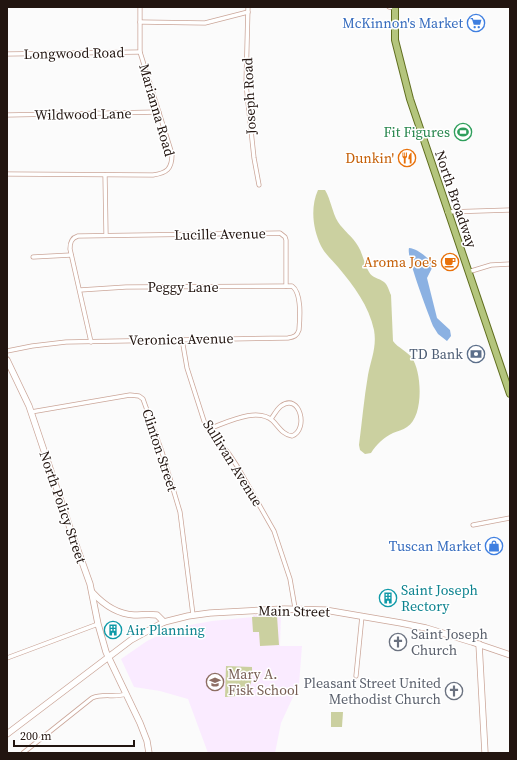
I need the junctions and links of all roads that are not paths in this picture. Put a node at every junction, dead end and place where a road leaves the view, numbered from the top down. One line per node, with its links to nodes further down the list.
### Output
1 (140, 7): 4 (street, Marianna Road)
2 (393, 7): 13 (main road, North Broadway)
3 (248, 9): 4 (street); 11 (street, Joseph Road)
4 (140, 22): 5 (street, Marianna Road)
5 (140, 52): 6 (street, Longwood Road); 7 (street, Marianna Road)
6 (7, 54)
7 (159, 112): 8 (street, Wildwood Lane); 10 (street, Marianna Road)
8 (7, 115)
9 (7, 174): 10 (street, Marianna Road)
10 (105, 175): 14 (street)
11 (259, 185)
12 (510, 210): 13 (street)
13 (447, 212): 18 (main road, North Broadway)
14 (106, 234): 15 (street, Lucille Avenue); 19 (street, Lucille Avenue)
15 (71, 254): 16 (street); 20 (street)
16 (34, 258)
17 (510, 264): 18 (street)
18 (468, 272): 25 (main road, North Broadway)
19 (286, 286): 20 (street, Peggy Lane); 21 (street, Veronica Avenue)
20 (80, 290): 22 (street)
21 (182, 339): 22 (street, Veronica Avenue); 28 (street, Sullivan Avenue)
22 (91, 342): 23 (street, Veronica Avenue)
23 (7, 351)
24 (7, 360): 26 (main road, North Policy Street)
25 (510, 394)
26 (31, 412): 31 (main road, North Policy Street); 33 (street, Clinton Street)
27 (271, 419): 27 (street); 28 (street)
28 (208, 429): 32 (street, Sullivan Avenue)
29 (510, 518): 30 (street)
30 (474, 525)
31 (92, 593): 35 (main road); 36 (main road, North Policy Street)
32 (295, 608): 33 (main road, Main Street); 34 (main road, Main Street)
33 (193, 615): 35 (main road, Main Street)
34 (362, 616): 37 (main road, Main Street); 41 (street)
35 (164, 622): 39 (main road, Main Street)
36 (98, 624): 39 (main road, North Policy Street); 40 (street)
37 (479, 644): 38 (main road, Main Street); 46 (main road)
38 (510, 655)
39 (109, 657): 42 (main road, North Policy Street); 43 (main road, Main Street)
40 (7, 658)
41 (356, 676)
42 (126, 694): 44 (street); 45 (main road, North Policy Street)
43 (7, 734)
44 (23, 753)
45 (149, 753)
46 (485, 753)

